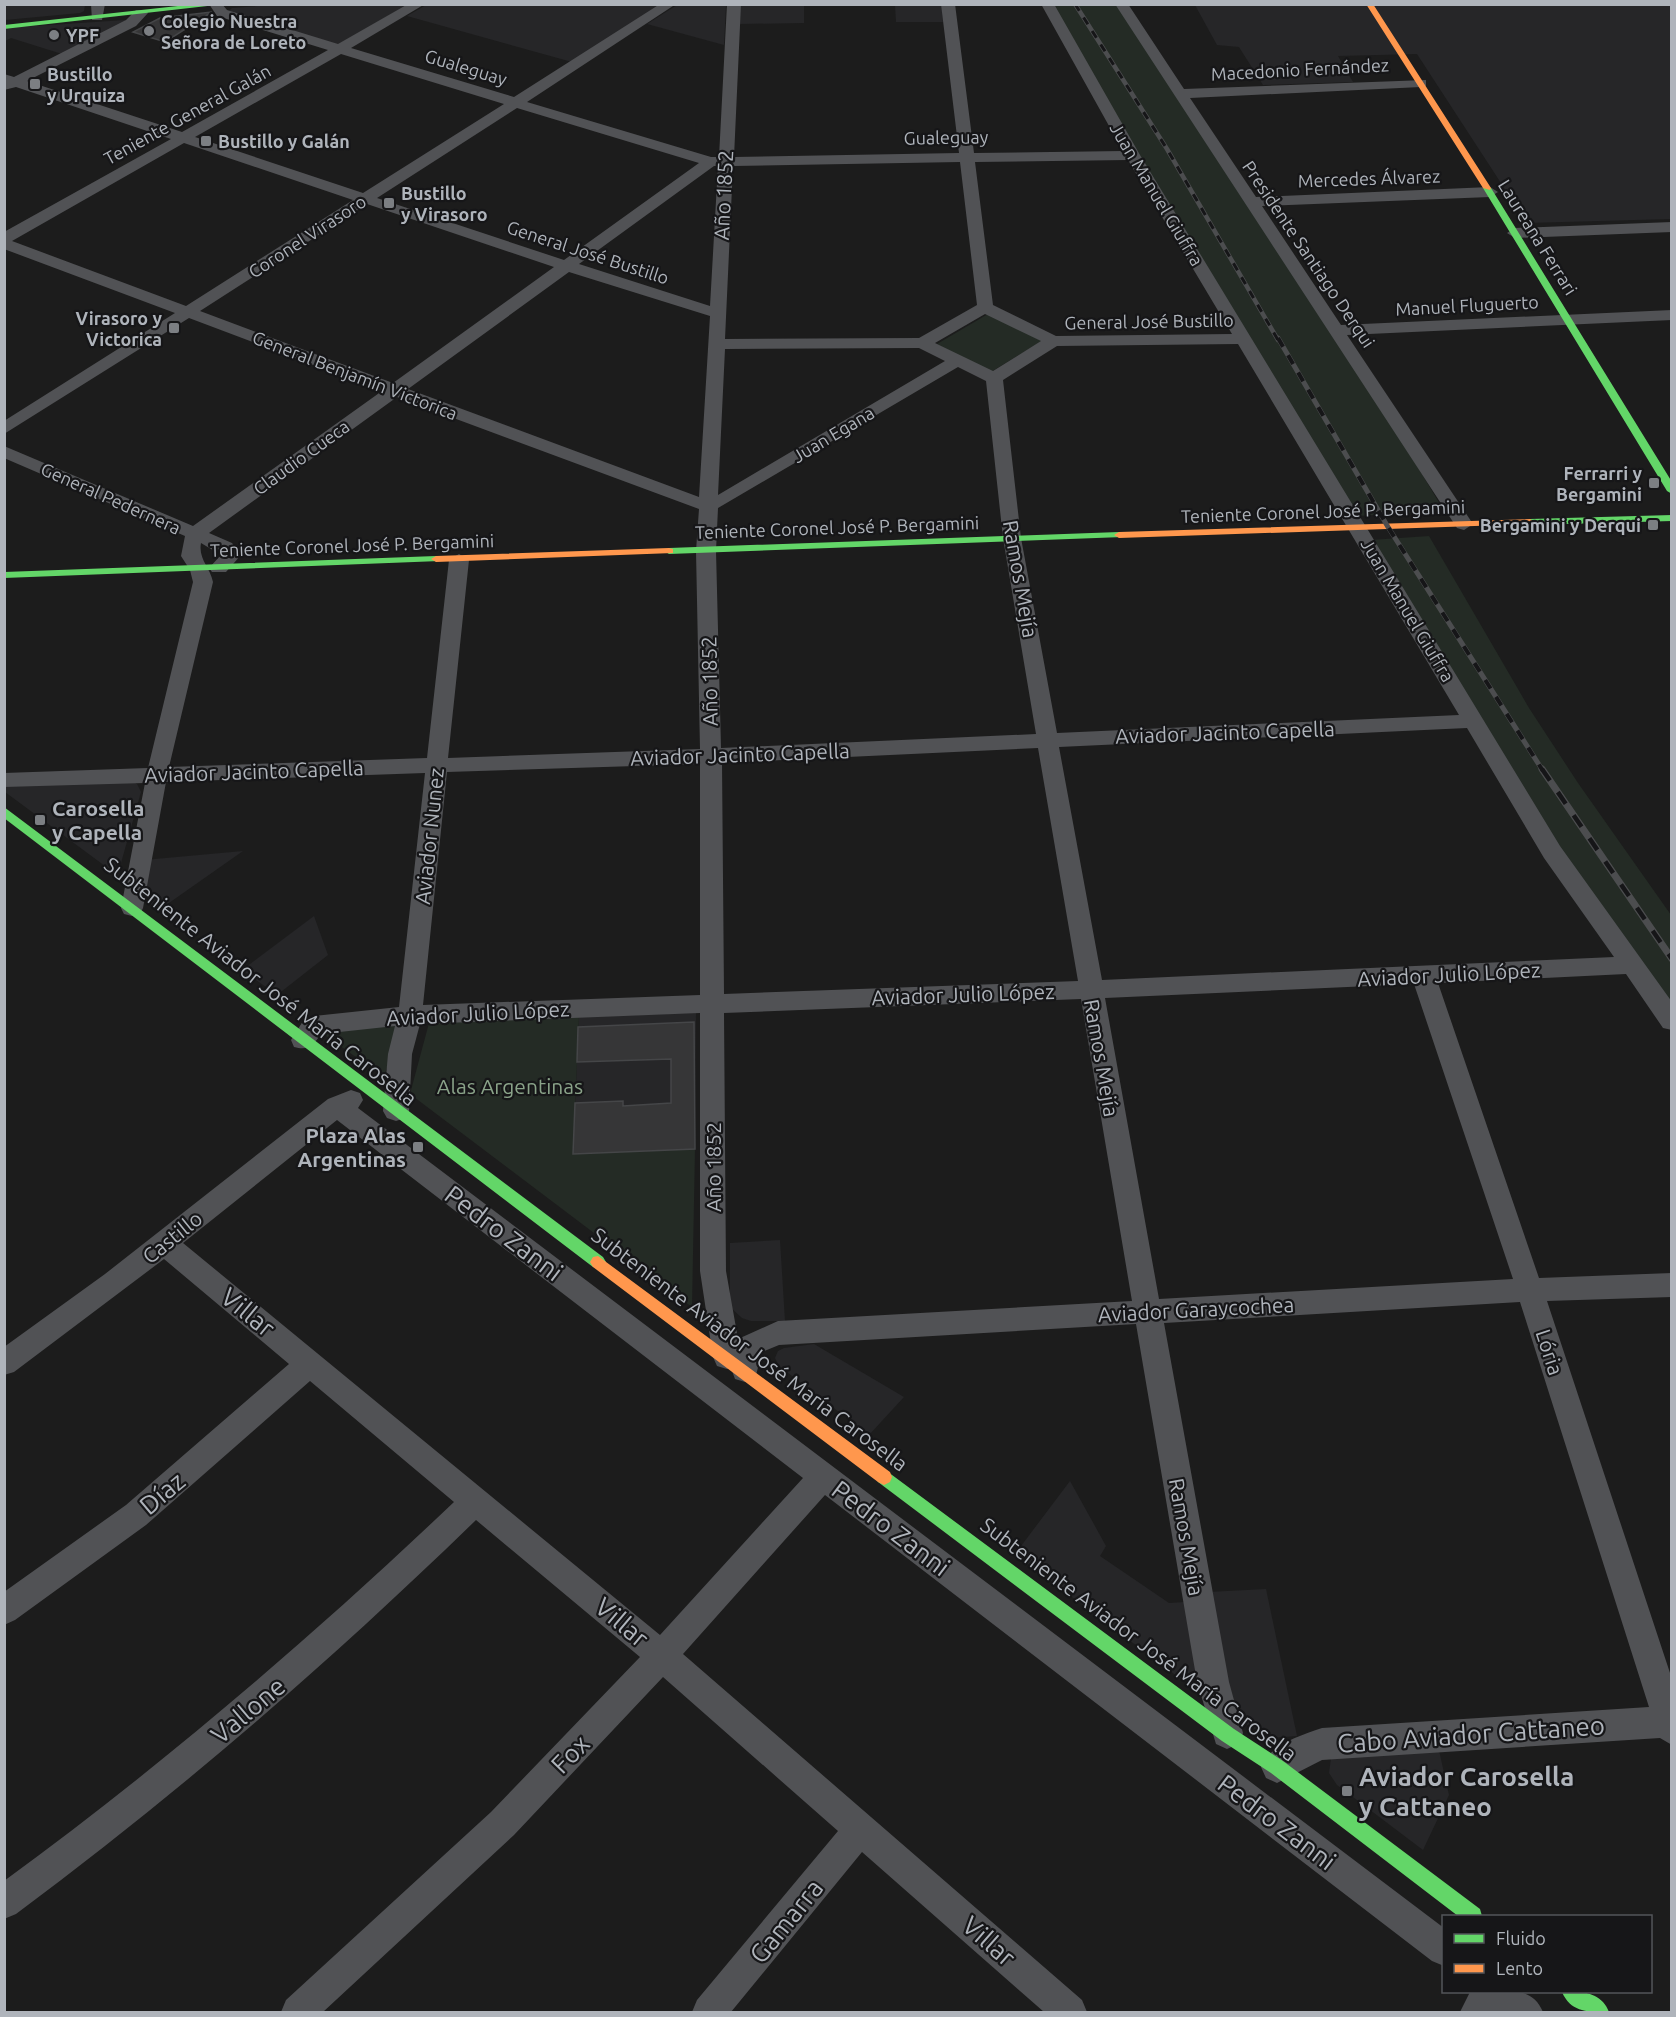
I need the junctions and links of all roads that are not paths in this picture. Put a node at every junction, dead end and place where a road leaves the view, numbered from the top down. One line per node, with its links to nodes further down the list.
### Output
1 (222, 4): 9 (street)
2 (419, 4): 13 (street, Teniente General Galán)
3 (670, 4): 17 (street, Coronel Virasoro)
4 (734, 4): 21 (street, Año 1852)
5 (948, 4): 20 (street)
6 (1047, 4): 19 (street, Juan Manuel Giuffra)
7 (1121, 4): 16 (street, Presidente Santiago Derqui)
8 (1369, 4): 15 (street, Laureana Ferrari)
9 (214, 5): 11 (street); 13 (street, Gualeguay)
10 (98, 11): 11 (street); 12 (street)
11 (141, 13): 14 (street)
12 (4, 27)
13 (342, 49): 17 (street, Gualeguay); 18 (street, Teniente General Galán)
14 (8, 82): 18 (street, General José Bustillo)
15 (1421, 83): 16 (street, Macedonio Fernández); 22 (street, Laureana Ferrari)
16 (1179, 94): 24 (street, Presidente Santiago Derqui)
17 (518, 103): 21 (street, Gualeguay); 23 (street, Coronel Virasoro)
18 (183, 138): 23 (street, General José Bustillo); 27 (street, Teniente General Galán)
19 (1132, 155): 20 (street, Gualeguay); 35 (street, Juan Manuel Giuffra)
20 (965, 156): 21 (street, Gualeguay); 29 (street)
21 (714, 167): 28 (street, Claudio Cueca); 31 (street, Año 1852)
22 (1490, 192): 24 (street, Mercedes Álvarez); 26 (street, Laureana Ferrari)
23 (365, 199): 28 (street, General José Bustillo); 30 (street, Coronel Virasoro)
24 (1251, 202): 34 (street, Presidente Santiago Derqui)
25 (1671, 227): 26 (street)
26 (1515, 233): 33 (street, Laureana Ferrari)
27 (4, 241): 30 (street, General Benjamín Victorica)
28 (567, 266): 31 (street, General José Bustillo); 41 (street, Claudio Cueca)
29 (985, 307): 36 (street); 37 (street)
30 (189, 312): 41 (street, General Benjamín Victorica); 42 (street, Coronel Virasoro)
31 (716, 313): 38 (street, Año 1852)
32 (1671, 315): 33 (street, Manuel Fluguerto)
33 (1567, 320): 34 (street, Manuel Fluguerto); 44 (street, Laureana Ferrari)
34 (1336, 330): 47 (street, Presidente Santiago Derqui)
35 (1244, 339): 36 (street, General José Bustillo); 48 (street, Juan Manuel Giuffra)
36 (1053, 341): 40 (street)
37 (922, 343): 38 (street); 39 (street)
38 (718, 344): 45 (street, Año 1852)
39 (957, 360): 40 (street); 45 (street, Juan Egana)
40 (994, 378): 50 (street, Ramos Mejía)
41 (395, 389): 45 (street, General Benjamín Victorica); 49 (street, Claudio Cueca)
42 (4, 429)
43 (4, 451): 49 (street, General Pedernera)
44 (1671, 491)
45 (706, 504): 51 (street, Año 1852)
46 (1671, 518): 47 (street, Teniente Coronel José P. Bergamini)
47 (1464, 524): 48 (street, Teniente Coronel José P. Bergamini)
48 (1359, 528): 50 (street, Teniente Coronel José P. Bergamini); 55 (street, Juan Manuel Giuffra)
49 (195, 534): 53 (street); 53 (street, General Pedernera)
50 (1012, 538): 51 (street, Teniente Coronel José P. Bergamini); 56 (street, Ramos Mejía)
51 (706, 550): 52 (street, Teniente Coronel José P. Bergamini); 57 (street, Año 1852)
52 (459, 560): 53 (street, Teniente Coronel José P. Bergamini); 58 (street, Aviador Nunez)
53 (209, 569): 54 (street, Teniente Coronel José P. Bergamini); 59 (street)
54 (4, 575)
55 (1475, 721): 56 (street, Aviador Jacinto Capella); 63 (street, Juan Manuel Giuffra)
56 (1049, 739): 57 (street, Aviador Jacinto Capella); 65 (street, Ramos Mejía)
57 (711, 756): 58 (street, Aviador Jacinto Capella); 66 (street, Año 1852)
58 (436, 765): 59 (street, Aviador Jacinto Capella); 67 (street, Aviador Nunez)
59 (157, 774): 60 (street, Aviador Jacinto Capella); 62 (street)
60 (4, 780)
61 (4, 811): 62 (street, Subteniente Aviador José María Carosella)
62 (132, 908): 69 (street, Subteniente Aviador José María Carosella)
63 (1631, 965): 64 (street, Aviador Julio López); 68 (street, Juan Manuel Giuffra)
64 (1423, 975): 65 (street, Aviador Julio López); 75 (street, Lória)
65 (1089, 990): 66 (street, Aviador Julio López); 76 (street, Ramos Mejía)
66 (712, 1002): 67 (street, Aviador Julio López); 79 (street, Año 1852)
67 (410, 1015): 69 (street, Aviador Julio López); 72 (street, Aviador Nunez)
68 (1671, 1021)
69 (303, 1040): 70 (street, Subteniente Aviador José María Carosella)
70 (372, 1092): 71 (street, Castillo); 72 (street, Subteniente Aviador José María Carosella)
71 (337, 1106): 73 (street, Castillo); 80 (street, Pedro Zanni)
72 (396, 1111): 79 (street, Subteniente Aviador José María Carosella)
73 (164, 1243): 77 (street, Castillo); 78 (street, Villar)
74 (1671, 1285): 75 (street, Aviador Garaycochea)
75 (1530, 1290): 76 (street, Aviador Garaycochea); 84 (street, Lória)
76 (1148, 1312): 79 (street, Aviador Garaycochea); 85 (street, Ramos Mejía)
77 (4, 1363)
78 (310, 1363): 81 (street, Villar); 82 (street, Díaz)
79 (736, 1364): 85 (street, Subteniente Aviador José María Carosella)
80 (823, 1476): 83 (street, Fox); 90 (street, Pedro Zanni)
81 (476, 1500): 83 (street, Villar); 88 (street, Vallone)
82 (4, 1610)
83 (661, 1655): 87 (street, Villar); 94 (street, Fox)
84 (1671, 1724): 86 (street, Cabo Aviador Cattaneo)
85 (1228, 1735): 86 (street, Subteniente Aviador José María Carosella)
86 (1277, 1767): 89 (street, Subteniente Aviador José María Carosella)
87 (861, 1828): 95 (street, Gamarra); 96 (street, Villar)
88 (4, 1902)
89 (1470, 1915)
90 (1442, 1948)
91 (1488, 1993): 97 (street)
92 (1500, 1993): 98 (street)
93 (1573, 1993): 99 (street)
94 (298, 2013)
95 (709, 2013)
96 (1070, 2013)
97 (1477, 2013)
98 (1526, 2013)
99 (1599, 2013)

